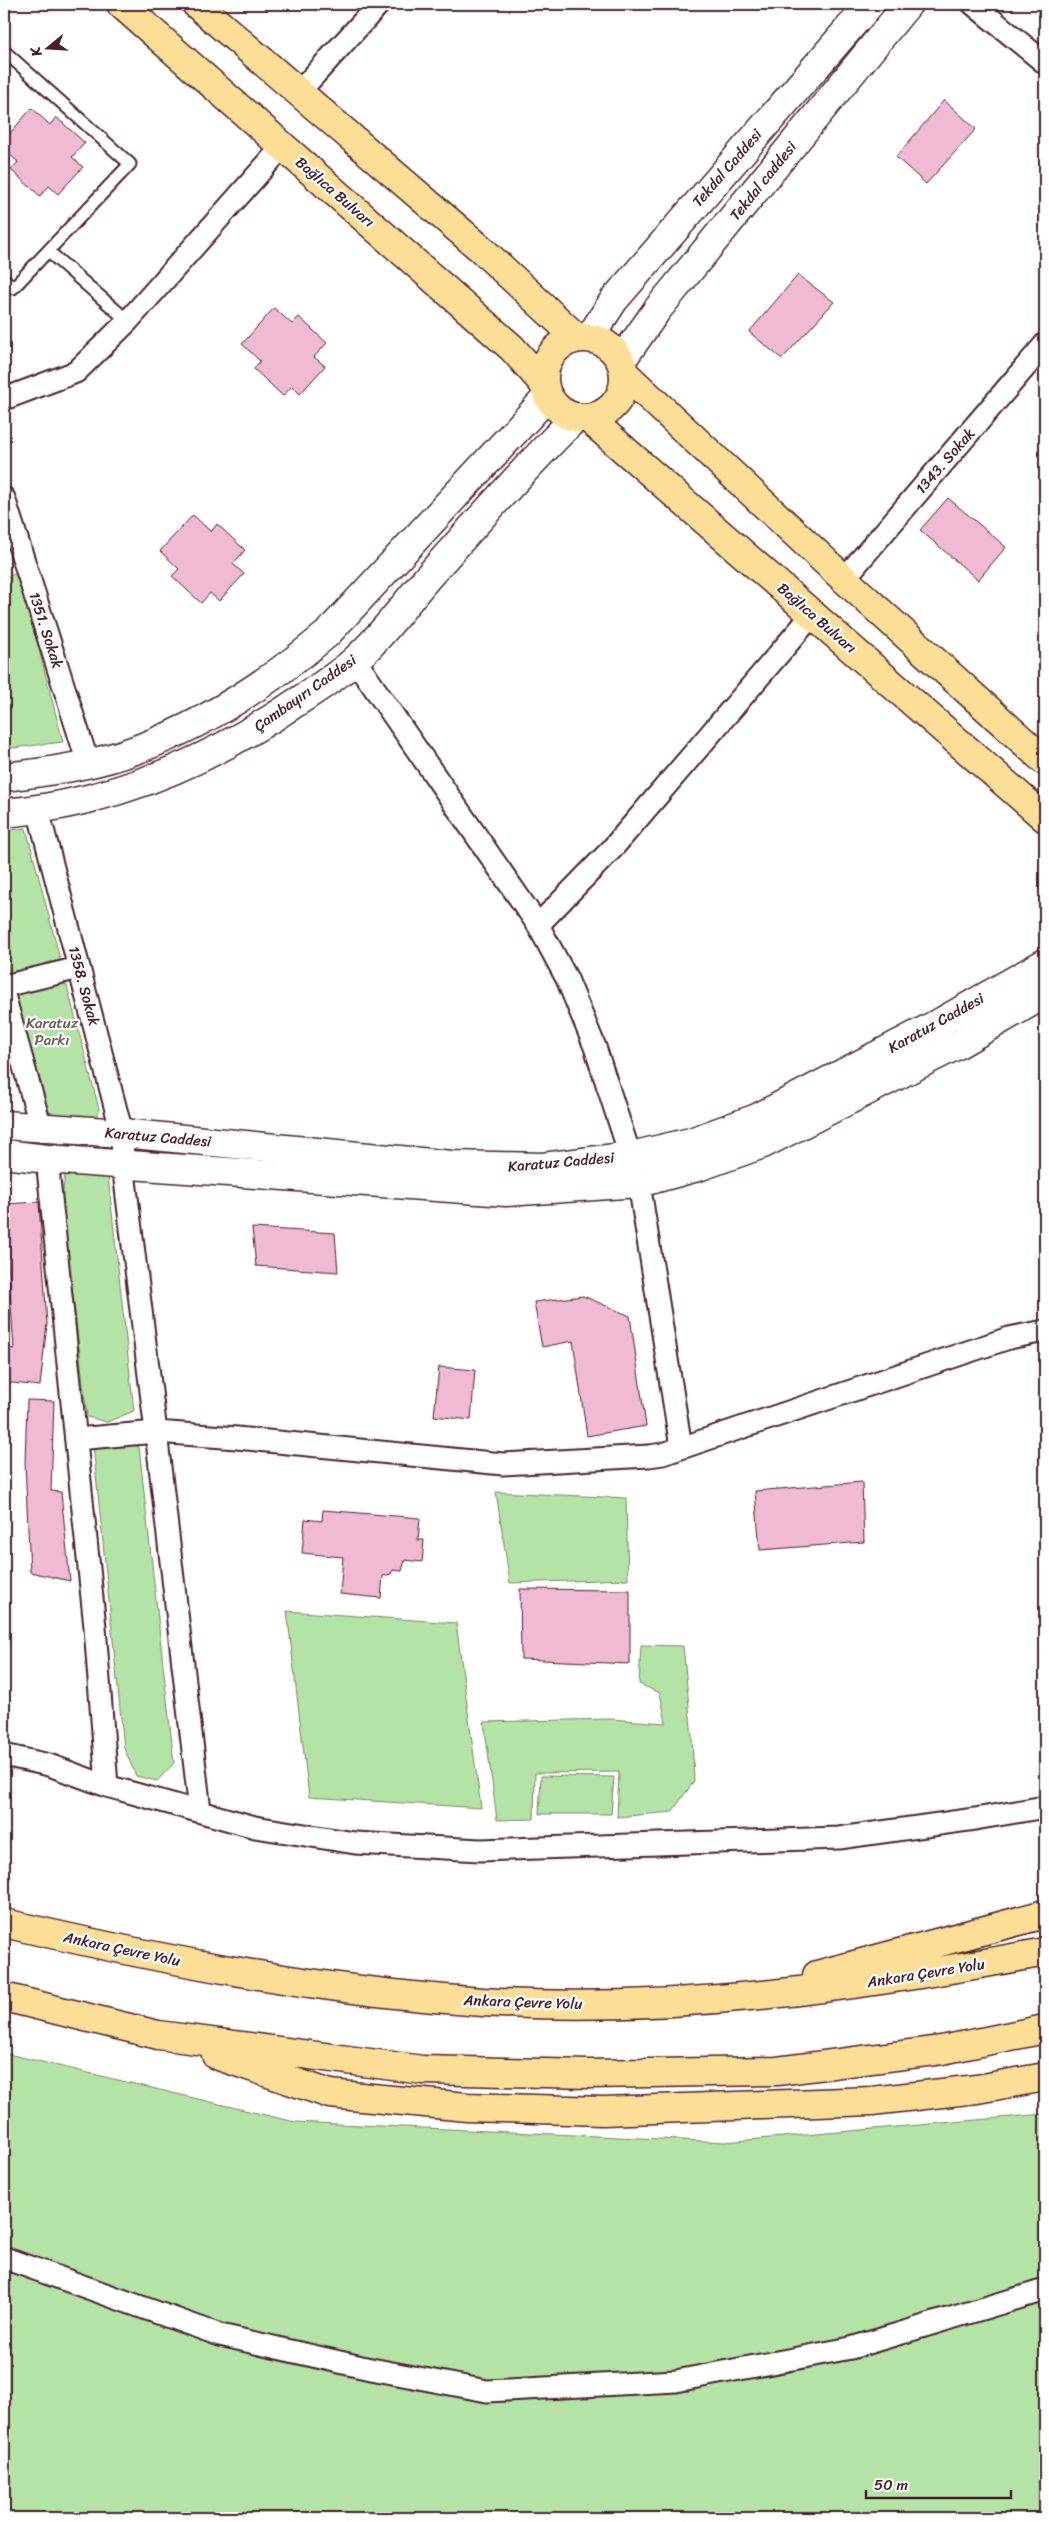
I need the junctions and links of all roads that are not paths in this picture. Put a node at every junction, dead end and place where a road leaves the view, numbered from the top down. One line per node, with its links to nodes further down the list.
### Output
1 (121, 4): 10 (main road, Bağlıca Bulvarı)
2 (196, 4): 9 (main road)
3 (379, 4): 9 (street)
4 (870, 4): 14 (main road, Tekdal Caddesi)
5 (908, 4): 16 (main road, Tekdal caddesi)
6 (973, 4): 8 (street)
7 (4, 51): 11 (lane)
8 (1045, 63)
9 (298, 92): 14 (main road)
10 (283, 146): 13 (street); 17 (main road, Bağlıca Bulvarı)
11 (49, 252): 12 (lane); 13 (lane)
12 (4, 279)
13 (128, 321): 18 (street)
14 (584, 338): 16 (main road); 17 (main road)
15 (1045, 344): 21 (street, 1343. Sokak)
16 (623, 367): 19 (main road); 21 (main road)
17 (546, 390): 19 (main road); 25 (main road)
18 (4, 399)
19 (582, 417): 22 (main road, Bağlıca Bulvarı); 23 (main road, Çambayırı Caddesi)
20 (4, 498): 25 (street, 1351. Sokak)
21 (844, 578): 24 (main road)
22 (814, 614): 29 (main road, Bağlıca Bulvarı); 30 (street)
23 (355, 660): 27 (main road, Çambayırı Caddesi); 30 (street)
24 (1045, 761)
25 (88, 763): 26 (main road)
26 (4, 777)
27 (38, 810): 28 (main road, Çambayırı Caddesi); 32 (street, 1358. Sokak)
28 (4, 813)
29 (1045, 818)
30 (538, 925): 40 (street)
31 (1045, 963): 40 (main road, Karatuz Caddesi)
32 (79, 968): 33 (street); 38 (street, 1358. Sokak)
33 (4, 986)
34 (1045, 994): 43 (main road, Karatuz Caddesi)
35 (4, 995): 37 (street)
36 (4, 1125): 37 (main road, Karatuz Caddesi)
37 (41, 1128): 38 (main road, Karatuz Caddesi)
38 (122, 1133): 40 (main road, Karatuz Caddesi); 42 (street, 1358. Sokak)
39 (4, 1154): 41 (main road, Karatuz Caddesi)
40 (631, 1156): 43 (street)
41 (47, 1159): 42 (main road, Karatuz Caddesi); 46 (street)
42 (123, 1164): 43 (main road, Karatuz Caddesi); 45 (street, 1358. Sokak)
43 (639, 1183): 47 (street)
44 (1045, 1330): 47 (street)
45 (156, 1432): 46 (street); 47 (street); 51 (street, 1358. Sokak)
46 (76, 1439): 49 (street)
47 (681, 1447)
48 (4, 1754): 49 (street)
49 (107, 1786): 51 (street)
50 (1045, 1807): 51 (street)
51 (200, 1812)
52 (1045, 1914): 56 (main road)
53 (4, 1923): 56 (main road, Ankara Çevre Yolu)
54 (1045, 1952): 56 (main road, Ankara Çevre Yolu)
55 (4, 1997): 58 (main road)
56 (732, 1999)
57 (1045, 2029): 58 (main road)
58 (158, 2036): 59 (main road)
59 (1045, 2078)
60 (4, 2258): 61 (street)
61 (1045, 2290)

